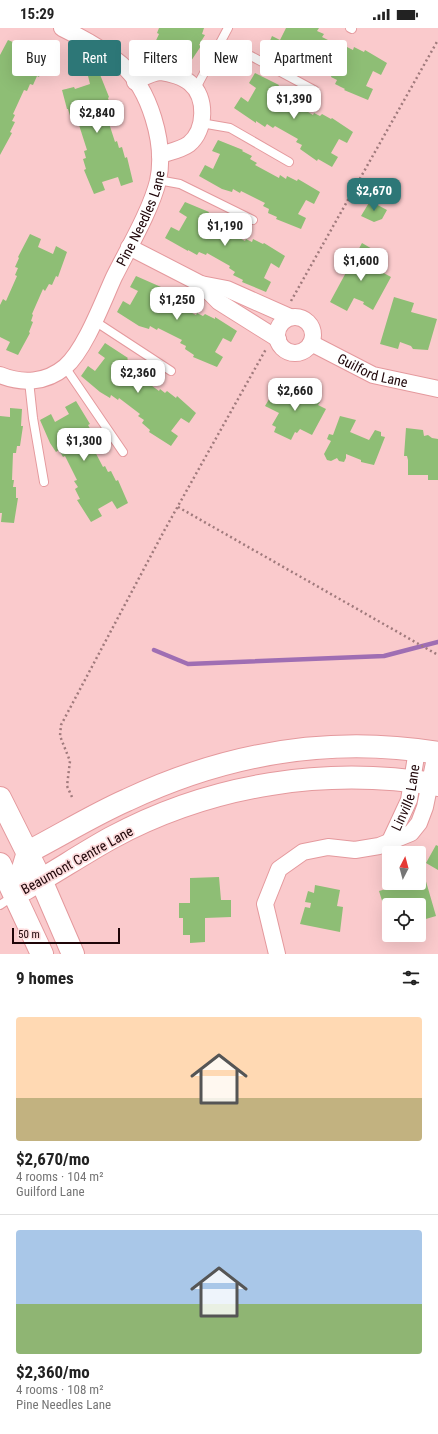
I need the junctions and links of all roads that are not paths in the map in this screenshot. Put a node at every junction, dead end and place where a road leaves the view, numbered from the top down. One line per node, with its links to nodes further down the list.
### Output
1 (62, 28): 6 (street, Pine Needles Lane)
2 (228, 28): 3 (lane)
3 (222, 40)
4 (252, 57): 8 (lane)
5 (203, 76): 7 (lane)
6 (135, 82): 7 (street); 10 (street, Pine Needles Lane)
7 (195, 90): 9 (street)
8 (314, 90)
9 (201, 123): 10 (street); 11 (lane)
10 (160, 155): 12 (street, Pine Needles Lane)
11 (289, 162)
12 (158, 180): 13 (lane); 14 (street, Pine Needles Lane)
13 (253, 220)
14 (129, 247): 15 (street); 17 (street, Pine Needles Lane)
15 (201, 284): 16 (street); 19 (street)
16 (290, 310): 18 (street); 19 (street)
17 (93, 320): 20 (street, Pine Needles Lane); 21 (lane)
18 (312, 343): 19 (street); 24 (street, Guilford Lane)
19 (272, 344)
20 (65, 367): 23 (street, Pine Needles Lane); 25 (lane)
21 (171, 372)
22 (0, 375): 23 (street, Pine Needles Lane)
23 (29, 381): 26 (lane)
24 (438, 389)
25 (123, 452)
26 (44, 482)
27 (430, 752): 28 (street, Linville Lane); 30 (street, Beaumont Centre Lane)
28 (427, 783): 32 (street, Beaumont Centre Lane); 36 (street, Linville Lane)
29 (0, 798): 30 (street)
30 (28, 852): 32 (street); 33 (street, Beaumont Centre Lane)
31 (0, 864): 33 (street)
32 (41, 880): 33 (street, Beaumont Centre Lane); 35 (street)
33 (8, 900): 34 (street)
34 (42, 954)
35 (73, 954)
36 (276, 954)

